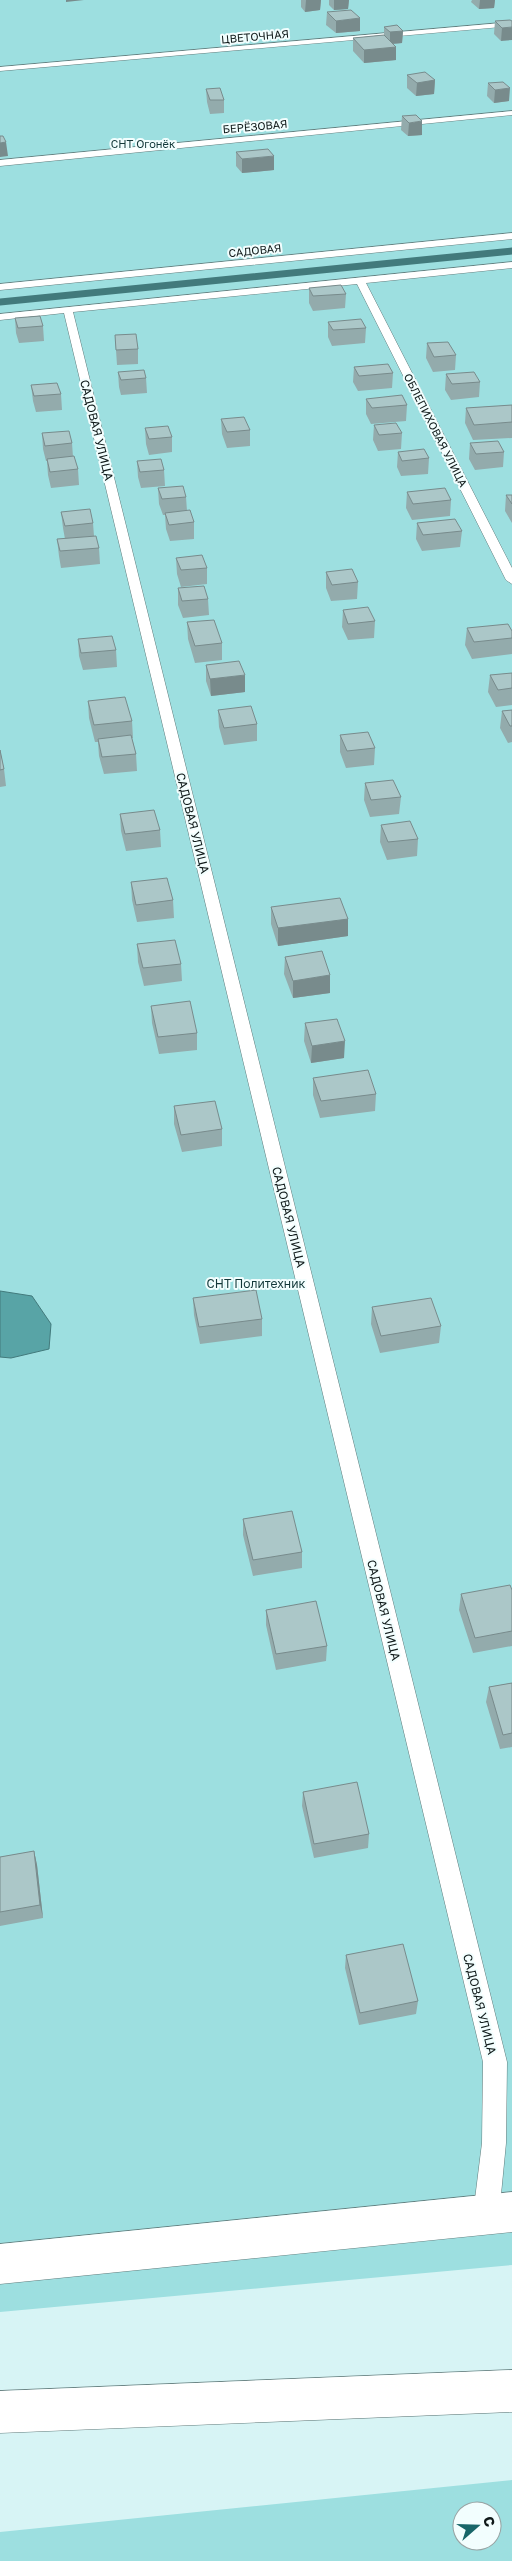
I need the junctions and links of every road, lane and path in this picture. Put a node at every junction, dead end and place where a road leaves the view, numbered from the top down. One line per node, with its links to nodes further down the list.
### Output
1 (512, 24): 2 (lane, ЦВЕТОЧНАЯ)
2 (0, 70)
3 (512, 113): 4 (lane, БЕРЁЗОВАЯ)
4 (0, 162)
5 (512, 236): 8 (lane, САДОВАЯ)
6 (512, 265): 7 (lane)
7 (360, 280): 9 (lane); 11 (lane, ОБЛЕПИХОВАЯ УЛИЦА)
8 (0, 287)
9 (68, 310): 10 (lane); 12 (lane, САДОВАЯ УЛИЦА)
10 (0, 317)
11 (512, 580)
12 (499, 2214): 13 (street)
13 (0, 2264)
14 (512, 2391): 15 (street)
15 (0, 2412)

